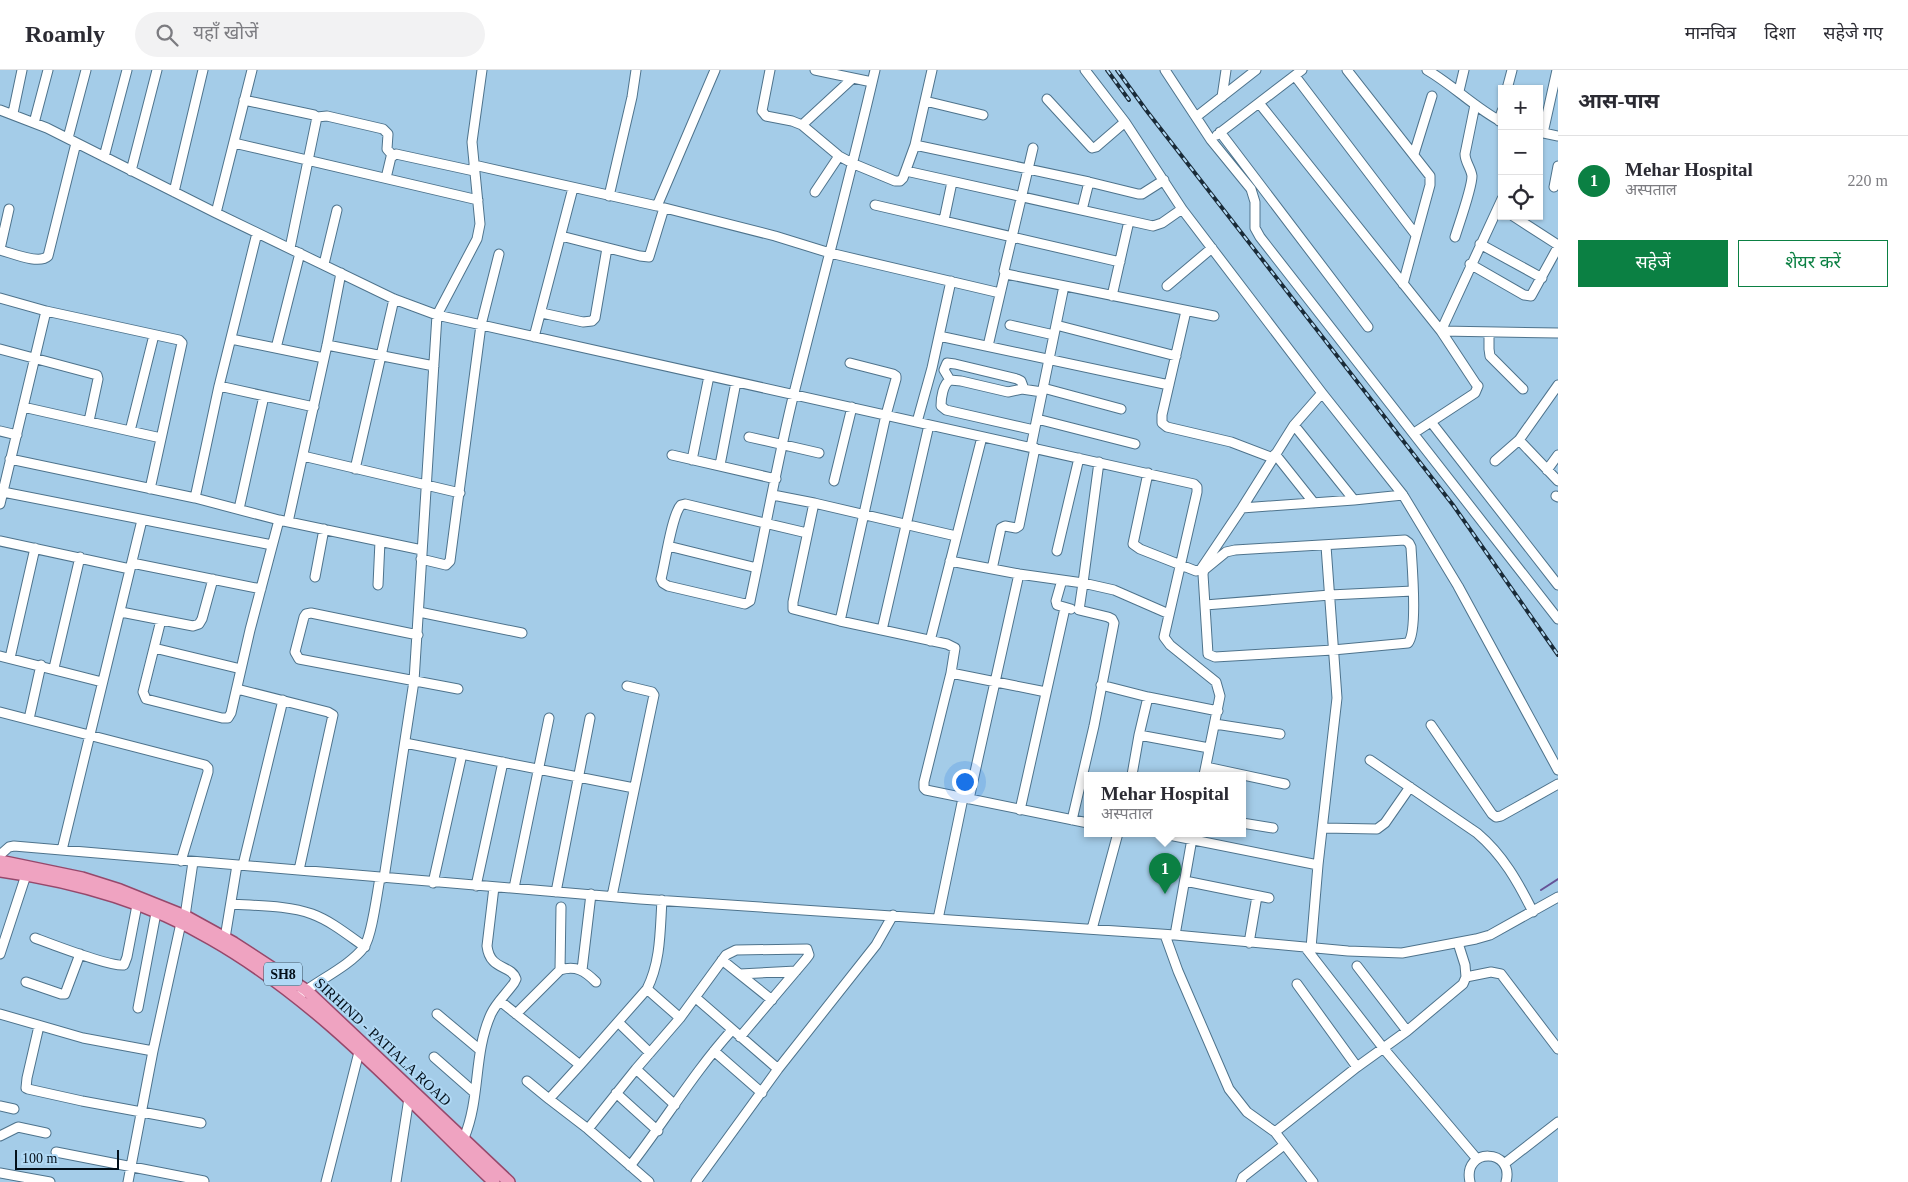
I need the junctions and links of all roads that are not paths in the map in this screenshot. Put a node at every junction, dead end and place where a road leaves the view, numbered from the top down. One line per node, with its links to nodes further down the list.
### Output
1 (22, 70): 38 (street)
2 (48, 70): 44 (street)
3 (86, 70): 50 (street)
4 (127, 70): 58 (street)
5 (157, 70): 64 (street)
6 (203, 70): 72 (street)
7 (252, 70): 33 (street)
8 (482, 70): 62 (street)
9 (636, 70): 74 (street)
10 (716, 70): 78 (street)
11 (770, 70): 45 (street)
12 (815, 70): 26 (street)
13 (875, 70): 27 (street)
14 (932, 70): 34 (street)
15 (1085, 70): 43 (street)
16 (1165, 70): 41 (street)
17 (1226, 70): 31 (street)
18 (1256, 70): 31 (street)
19 (1302, 70): 25 (street)
20 (1347, 70): 55 (street)
21 (1427, 70): 29 (street)
22 (1464, 70): 29 (street)
23 (1512, 70): 28 (street)
24 (1557, 70): 46 (street)
25 (1294, 76): 35 (street); 89 (street)
26 (853, 78): 27 (street); 45 (street)
27 (872, 82): 60 (street)
28 (1508, 85)
29 (1459, 91): 36 (street)
30 (1432, 96): 55 (street)
31 (1222, 97): 41 (street)
32 (1047, 99): 43 (street)
33 (244, 100): 40 (street); 52 (street)
34 (925, 101): 39 (street); 53 (street)
35 (1259, 103): 47 (street); 109 (street)
36 (1475, 105): 42 (street); 92 (street)
37 (0, 109): 38 (street)
38 (13, 114): 44 (street)
39 (983, 115)
40 (317, 117): 56 (street); 59 (street)
41 (1196, 117): 51 (street)
42 (1498, 119)
43 (1125, 122): 67 (street)
44 (34, 123): 50 (street)
45 (802, 125): 57 (street)
46 (1542, 130)
47 (1220, 132): 51 (street); 124 (street)
48 (1543, 132): 49 (street)
49 (1558, 136)
50 (72, 140): 58 (street); 98 (street)
51 (1211, 140): 170 (street)
52 (234, 143): 59 (street); 84 (street)
53 (915, 145): 63 (street); 65 (street)
54 (1033, 148): 63 (street)
55 (1414, 154): 89 (street)
56 (392, 156): 62 (street); 66 (street)
57 (839, 156): 60 (street); 73 (street)
58 (104, 157): 64 (street)
59 (309, 160): 66 (street); 95 (street)
60 (854, 164): 65 (street); 101 (street)
61 (1558, 166): 71 (street)
62 (474, 168): 70 (street); 76 (street)
63 (1028, 170): 69 (street); 75 (street)
64 (131, 171): 72 (street)
65 (906, 171): 68 (street)
66 (386, 178): 76 (street)
67 (1164, 180): 69 (street); 80 (street)
68 (952, 182): 75 (street); 85 (street)
69 (1089, 182): 82 (street)
70 (573, 188): 74 (street); 90 (street)
71 (1554, 188)
72 (174, 192): 84 (street)
73 (815, 192)
74 (609, 196): 78 (street)
75 (1021, 198): 82 (street); 91 (street)
76 (478, 200): 119 (street)
77 (875, 205): 85 (street)
78 (661, 207): 96 (street); 101 (street)
79 (9, 209): 98 (street)
80 (1182, 209): 86 (street); 97 (street)
81 (337, 210): 103 (street)
82 (1082, 210): 86 (street)
83 (1498, 211): 93 (street)
84 (216, 213): 88 (street)
85 (944, 220): 91 (street)
86 (1130, 220): 102 (street)
87 (1519, 220): 94 (street)
88 (257, 233): 95 (street); 132 (street)
89 (1416, 235): 109 (street)
90 (561, 236): 96 (street); 118 (street)
91 (1012, 236): 102 (street); 106 (street)
92 (1455, 237)
93 (1480, 244): 104 (street); 107 (street)
94 (1558, 246): 107 (street)
95 (290, 248): 99 (street)
96 (606, 248): 118 (street)
97 (1212, 248): 111 (street); 153 (street)
98 (0, 249)
99 (300, 253): 103 (street); 135 (street)
100 (499, 254): 121 (street)
101 (830, 254): 108 (street); 154 (street)
102 (1120, 262): 113 (street)
103 (324, 264): 105 (street)
104 (1470, 264): 107 (street); 125 (street)
105 (341, 273): 115 (street); 133 (street)
106 (1005, 273): 110 (street); 112 (street)
107 (1542, 278)
108 (951, 281): 112 (street); 130 (street)
109 (1403, 284): 125 (street)
110 (1064, 286): 113 (street); 123 (street)
111 (1166, 286)
112 (1000, 293): 134 (street)
113 (1112, 296): 117 (street)
114 (0, 298): 116 (street)
115 (394, 299): 119 (street); 137 (street)
116 (46, 311): 128 (street); 139 (street)
117 (1186, 311): 120 (street); 138 (street)
118 (542, 312): 131 (street)
119 (437, 315): 121 (street); 143 (street)
120 (1214, 316)
121 (480, 325): 131 (street); 199 (street)
122 (1010, 325): 129 (street)
123 (1056, 325): 129 (street); 138 (street)
124 (1368, 327)
125 (1441, 331): 126 (street); 164 (street)
126 (1489, 333): 127 (street); 151 (street)
127 (1558, 333)
128 (154, 335): 169 (street); 174 (street)
129 (1054, 335): 141 (street)
130 (939, 336): 134 (street); 163 (street)
131 (534, 337): 144 (street)
132 (231, 339): 135 (street); 148 (street)
133 (327, 345): 137 (street); 140 (street)
134 (988, 346): 141 (street)
135 (276, 348): 140 (street)
136 (0, 349): 139 (street)
137 (380, 356): 143 (street); 190 (street)
138 (1176, 356): 147 (street)
139 (35, 358): 156 (street); 162 (street)
140 (324, 358): 157 (street)
141 (1049, 359): 147 (street); 152 (street)
142 (850, 363): 160 (street)
143 (434, 366): 196 (street)
144 (709, 376): 146 (street); 186 (street)
145 (950, 380): 150 (street); 150 (street); 167 (street)
146 (736, 382): 154 (street); 189 (street)
147 (1169, 385): 183 (street)
148 (219, 386): 155 (street); 202 (street)
149 (1558, 386): 175 (street)
150 (1024, 389): 152 (street)
151 (1523, 389)
152 (1043, 390): 159 (street); 161 (street)
153 (1322, 393): 166 (street); 201 (street)
154 (794, 395): 158 (street); 177 (street)
155 (264, 396): 157 (street); 208 (street)
156 (23, 407): 162 (street); 171 (street)
157 (314, 407): 182 (street)
158 (852, 407): 160 (street); 194 (street)
159 (1121, 409)
160 (886, 415): 163 (street); 209 (street)
161 (1037, 419): 167 (street); 176 (street)
162 (89, 421): 169 (street)
163 (917, 422): 165 (street)
164 (1431, 422): 170 (street); 237 (street)
165 (929, 425): 173 (street); 213 (street)
166 (1294, 425): 183 (street); 203 (street)
167 (1034, 430): 178 (street)
168 (0, 431): 171 (street)
169 (130, 431): 174 (street)
170 (1414, 433): 247 (street)
171 (17, 434): 185 (street)
172 (749, 437): 177 (street)
173 (982, 437): 178 (street); 216 (street)
174 (161, 438): 197 (street)
175 (1519, 440): 187 (street); 191 (street)
176 (1135, 444)
177 (783, 445): 179 (street); 193 (street)
178 (1033, 448): 184 (street); 230 (street)
179 (818, 453)
180 (672, 455): 186 (street)
181 (1558, 455): 191 (street)
182 (303, 456): 190 (street); 211 (street)
183 (1274, 456): 205 (street); 207 (street)
184 (1079, 458): 188 (street); 223 (street)
185 (10, 459): 197 (street); 198 (street)
186 (692, 460): 189 (street)
187 (1495, 461)
188 (1099, 462): 192 (street); 235 (street)
189 (720, 466): 193 (street)
190 (355, 469): 196 (street)
191 (1547, 470): 195 (street)
192 (1148, 473): 227 (street); 227 (street)
193 (776, 479): 200 (street)
194 (834, 481)
195 (1558, 481)
196 (426, 486): 199 (street); 224 (street)
197 (150, 489): 202 (street)
198 (3, 492): 206 (street); 210 (street)
199 (460, 493): 224 (street)
200 (773, 494): 204 (street); 212 (street)
201 (1403, 494): 203 (street); 288 (street)
202 (195, 498): 208 (street)
203 (1354, 500): 205 (street)
204 (814, 503): 209 (street); 215 (street)
205 (1314, 503): 207 (street)
206 (0, 504)
207 (1242, 508): 227 (street)
208 (239, 509): 211 (street)
209 (863, 515): 213 (street); 249 (street)
210 (142, 520): 219 (street); 228 (street)
211 (284, 521): 214 (street); 219 (street)
212 (766, 523): 215 (street); 220 (street); 229 (street)
213 (906, 525): 216 (street); 250 (street)
214 (324, 530): 218 (street); 232 (street)
215 (807, 532): 249 (street)
216 (956, 536): 226 (street)
217 (0, 541): 222 (street)
218 (380, 541): 224 (street); 236 (street)
219 (272, 545): 238 (street)
220 (668, 546): 229 (street); 229 (street)
221 (1326, 546): 239 (street); 240 (street); 241 (street)
222 (35, 548): 225 (street); 257 (street)
223 (1057, 551)
224 (421, 554): 245 (street)
225 (80, 557): 228 (street); 259 (street)
226 (950, 561): 230 (street); 253 (street)
227 (1181, 565): 246 (street)
228 (131, 566): 233 (street); 244 (street)
229 (757, 568)
230 (992, 569): 231 (street)
231 (1019, 574): 234 (street); 264 (street)
232 (315, 577)
233 (213, 579): 238 (street); 248 (street)
234 (1062, 580): 235 (street); 242 (street)
235 (1083, 583): 243 (street); 246 (street)
236 (378, 585)
237 (1558, 585)
238 (261, 589): 260 (street)
239 (1413, 591): 240 (street); 255 (street)
240 (1330, 595): 241 (street); 255 (street)
241 (1205, 605): 255 (street)
242 (1065, 608): 243 (street); 269 (street)
243 (1079, 610): 265 (street)
244 (121, 612): 248 (street); 263 (street)
245 (419, 612): 251 (street); 252 (street)
246 (1169, 614): 272 (street)
247 (1558, 619)
248 (161, 620): 254 (street)
249 (840, 622): 250 (street)
250 (882, 630): 253 (street)
251 (522, 633)
252 (418, 635): 262 (street); 262 (street)
253 (930, 641): 261 (street)
254 (154, 648): 260 (street); 267 (street)
255 (1333, 650): 303 (street)
256 (0, 656): 257 (street)
257 (10, 658): 258 (street)
258 (41, 666): 259 (street); 276 (street)
259 (54, 668): 263 (street)
260 (242, 669): 267 (street)
261 (951, 674): 264 (street); 297 (street)
262 (414, 681): 268 (street); 282 (street)
263 (102, 682): 281 (street)
264 (994, 682): 269 (street); 297 (street)
265 (1101, 685): 270 (street); 299 (street)
266 (627, 686): 296 (street)
267 (237, 689): 271 (street)
268 (458, 689)
269 (1046, 692): 298 (street)
270 (1148, 697): 272 (street); 280 (street)
271 (283, 700): 312 (street); 314 (street)
272 (1218, 711): 277 (street)
273 (0, 712): 276 (street)
274 (549, 718): 287 (street)
275 (590, 718): 291 (street)
276 (28, 720): 281 (street)
277 (1215, 724): 279 (street); 283 (street)
278 (1431, 725): 294 (street)
279 (1280, 734)
280 (1139, 735): 283 (street); 290 (street)
281 (89, 736): 307 (street); 310 (street)
282 (406, 743): 284 (street); 317 (street)
283 (1210, 748): 289 (street)
284 (462, 754): 286 (street); 319 (street)
285 (1370, 760): 295 (street)
286 (503, 762): 287 (street); 320 (street)
287 (537, 770): 291 (street); 322 (street)
288 (1558, 770)
289 (1205, 771)
290 (1133, 772)
291 (578, 777): 296 (street); 323 (street)
292 (1246, 778): 293 (street)
293 (1285, 784)
294 (1558, 784)
295 (1410, 787): 303 (street); 333 (street)
296 (634, 788): 325 (street)
297 (966, 798): 298 (street); 336 (street)
298 (1020, 810): 299 (street)
299 (1072, 820): 300 (street)
300 (1084, 823)
301 (1246, 824): 302 (street)
302 (1273, 828)
303 (1323, 828): 313 (street)
304 (1117, 837): 338 (street)
305 (1193, 837): 313 (street); 318 (street)
306 (4, 847): 307 (street); 308 (street)
307 (62, 850): 310 (street)
308 (0, 854)
309 (0, 861): 337 (main road, SIRHIND - PATIALA ROAD / SH8)
310 (181, 861): 311 (street)
311 (193, 862): 312 (street); 337 (street)
312 (240, 865): 314 (street); 330 (street)
313 (1318, 865): 346 (street)
314 (299, 870): 317 (street)
315 (0, 871): 316 (main road)
316 (26, 875): 331 (main road); 347 (street)
317 (382, 878): 319 (street); 345 (street)
318 (1185, 881): 326 (street); 340 (street)
319 (433, 882): 320 (street)
320 (476, 886): 321 (street)
321 (494, 887): 322 (street); 363 (street)
322 (514, 888): 323 (street)
323 (556, 892): 324 (street)
324 (591, 894): 325 (street); 352 (street)
325 (612, 896): 329 (street)
326 (1257, 896): 328 (street); 343 (street)
327 (1558, 897): 333 (street)
328 (1268, 898)
329 (662, 900): 335 (street); 359 (street)
330 (231, 904): 342 (street); 345 (street)
331 (137, 906): 334 (main road); 348 (street)
332 (561, 907): 351 (street)
333 (1533, 912): 344 (street)
334 (156, 913): 337 (main road); 364 (street)
335 (893, 916): 336 (street); 385 (street)
336 (938, 919): 338 (street)
337 (183, 920): 342 (main road, SIRHIND - PATIALA ROAD / SH8); 360 (main road); 377 (street)
338 (1092, 929): 339 (street)
339 (1165, 934): 340 (street); 400 (street)
340 (1175, 935): 343 (street)
341 (35, 938): 348 (street)
342 (226, 938): 360 (main road, SIRHIND - PATIALA ROAD / SH8)
343 (1249, 943): 346 (street)
344 (1458, 943): 346 (street); 355 (street)
345 (365, 946): 360 (street)
346 (1308, 948): 374 (street)
347 (0, 954)
348 (80, 954): 356 (street)
349 (722, 960): 353 (street); 354 (street); 361 (street)
350 (1357, 966): 372 (street)
351 (560, 970): 352 (street); 367 (street)
352 (582, 970): 357 (street)
353 (796, 971): 354 (street); 362 (street)
354 (740, 974): 362 (street)
355 (1466, 977): 372 (street); 375 (street)
356 (26, 982)
357 (596, 982)
358 (1297, 984): 383 (street)
359 (647, 989): 368 (street); 369 (street)
360 (301, 994): 379 (main road); 403 (main road, SIRHIND - PATIALA ROAD / SH8)
361 (696, 998): 368 (street); 371 (street)
362 (772, 1000): 373 (street)
363 (500, 1001): 367 (street); 376 (street)
364 (138, 1008)
365 (0, 1014): 370 (street)
366 (437, 1014): 376 (street)
367 (516, 1014): 382 (street)
368 (680, 1018): 380 (street)
369 (618, 1022): 380 (street); 382 (street)
370 (39, 1026): 377 (street); 395 (street)
371 (732, 1030): 373 (street); 378 (street)
372 (1407, 1031): 374 (street)
373 (740, 1037): 385 (street)
374 (1384, 1049): 383 (street); 406 (street)
375 (1558, 1049)
376 (480, 1050): 387 (street)
377 (153, 1051): 395 (street)
378 (714, 1051): 389 (street); 392 (street)
379 (359, 1052): 390 (main road); 415 (street)
380 (650, 1053): 384 (street)
381 (434, 1057): 387 (street)
382 (580, 1066): 391 (street)
383 (1357, 1067): 400 (street)
384 (636, 1069): 388 (street); 392 (street)
385 (778, 1070): 389 (street)
386 (527, 1081): 391 (street)
387 (476, 1093): 403 (street)
388 (616, 1093): 398 (street); 399 (street)
389 (762, 1093): 420 (street)
390 (409, 1098): 416 (street); 417 (main road)
391 (549, 1099): 398 (street)
392 (675, 1105): 399 (street)
393 (0, 1106): 394 (street)
394 (14, 1109)
395 (141, 1113): 397 (street); 408 (street)
396 (1558, 1122): 407 (street)
397 (201, 1123)
398 (588, 1129): 409 (street)
399 (658, 1131): 409 (street)
400 (1275, 1132): 404 (street)
401 (46, 1133): 402 (street)
402 (0, 1136)
403 (464, 1138): 418 (main road, SIRHIND - PATIALA ROAD / SH8)
404 (1284, 1145): 411 (street); 421 (street)
405 (56, 1152): 408 (street)
406 (1477, 1159): 407 (street); 422 (street)
407 (1504, 1164): 423 (street)
408 (131, 1166): 412 (street); 414 (street)
409 (630, 1166): 419 (street)
410 (0, 1173): 413 (street)
411 (1244, 1180)
412 (204, 1181)
413 (50, 1182)
414 (128, 1182)
415 (326, 1182)
416 (396, 1182)
417 (494, 1182)
418 (509, 1182)
419 (649, 1182)
420 (696, 1182)
421 (1313, 1182)
422 (1470, 1182)
423 (1506, 1182)

